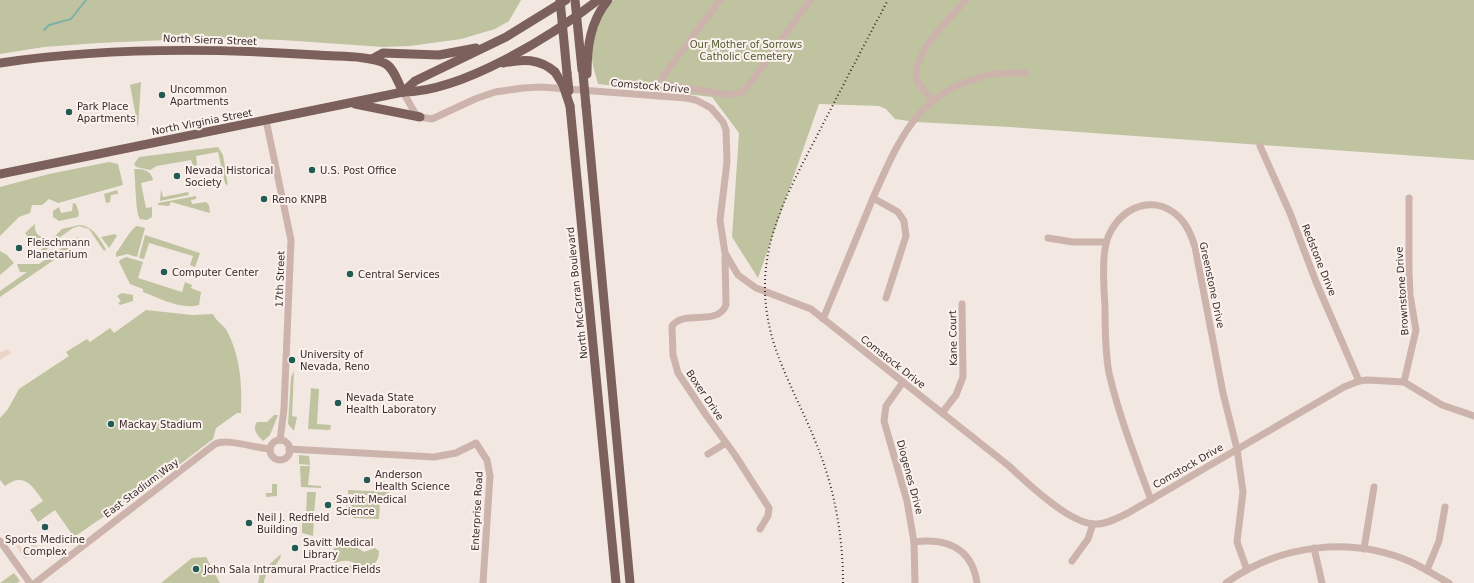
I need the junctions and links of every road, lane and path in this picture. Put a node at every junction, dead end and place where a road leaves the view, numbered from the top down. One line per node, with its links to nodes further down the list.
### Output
1 (575, 0): 8 (main road)
2 (598, 0): 8 (main road, North Virginia Street)
3 (608, 0): 15 (main road)
4 (720, 0): 16 (street)
5 (810, 0): 16 (street)
6 (966, 0): 19 (street)
7 (562, 1): 9 (main road, North McCarran Boulevard); 10 (main road, North Virginia Street)
8 (576, 15): 9 (main road, North Virginia Street); 15 (main road)
9 (562, 26): 13 (main road, North Virginia Street); 21 (main road, North McCarran Boulevard, bridge)
10 (490, 45): 11 (main road); 17 (main road, North Virginia Street)
11 (372, 59): 12 (main road, North Sierra Street); 17 (main road, North Sierra Street)
12 (0, 64)
13 (494, 64): 17 (main road, North Virginia Street); 21 (main road, bridge)
14 (1026, 73): 19 (street)
15 (585, 74): 61 (main road, bridge)
16 (661, 84): 18 (street)
17 (403, 92): 20 (main road, North Virginia Street); 22 (street)
18 (656, 96): 22 (street, Comstock Drive); 30 (street, Comstock Drive)
19 (932, 100): 26 (street)
20 (352, 103): 22 (main road); 23 (main road, North Virginia Street)
21 (570, 106): 60 (main road, North McCarran Boulevard)
22 (420, 117)
23 (266, 120): 25 (main road, North Virginia Street); 39 (street, 17th Street)
24 (1260, 146): 34 (street, Redstone Drive)
25 (2, 176)
26 (873, 198): 31 (street); 33 (street)
27 (1409, 198): 36 (street, Brownstone Drive)
28 (1048, 238): 29 (street)
29 (1106, 242): 43 (street, Greenstone Drive); 46 (street, Greenstone Drive)
30 (725, 253): 33 (street, Comstock Drive); 40 (street, Boxer Drive)
31 (886, 298)
32 (962, 304): 37 (street, Kane Court)
33 (824, 319): 35 (street, Comstock Drive)
34 (1359, 381): 36 (street, Comstock Drive); 43 (street, Comstock Drive)
35 (903, 382): 37 (street, Comstock Drive); 51 (street, Diogenes Drive)
36 (1404, 382): 38 (street, Comstock Drive)
37 (942, 413): 48 (street, Comstock Drive)
38 (1474, 416)
39 (280, 440): 41 (street); 42 (street)
40 (726, 443): 44 (street); 49 (street, Boxer Drive)
41 (270, 449): 42 (street); 58 (street, East Stadium Way)
42 (289, 449): 59 (street, Enterprise Road)
43 (1237, 449): 46 (street, Comstock Drive); 55 (street, Greenstone Drive)
44 (708, 454)
45 (1374, 487): 53 (street)
46 (1151, 500): 48 (street, Comstock Drive)
47 (1445, 507): 56 (street)
48 (1093, 524): 54 (street)
49 (760, 529)
50 (0, 541): 57 (street)
51 (914, 542): 62 (street, Diogenes Drive); 63 (street)
52 (1314, 548): 53 (street); 55 (street); 65 (street)
53 (1364, 549): 56 (street)
54 (1072, 561)
55 (1246, 570): 64 (street)
56 (1427, 570): 66 (street)
57 (30, 583)
58 (35, 583)
59 (483, 583)
60 (616, 583)
61 (630, 583)
62 (915, 583)
63 (977, 583)
64 (1226, 583)
65 (1322, 583)
66 (1448, 583)

